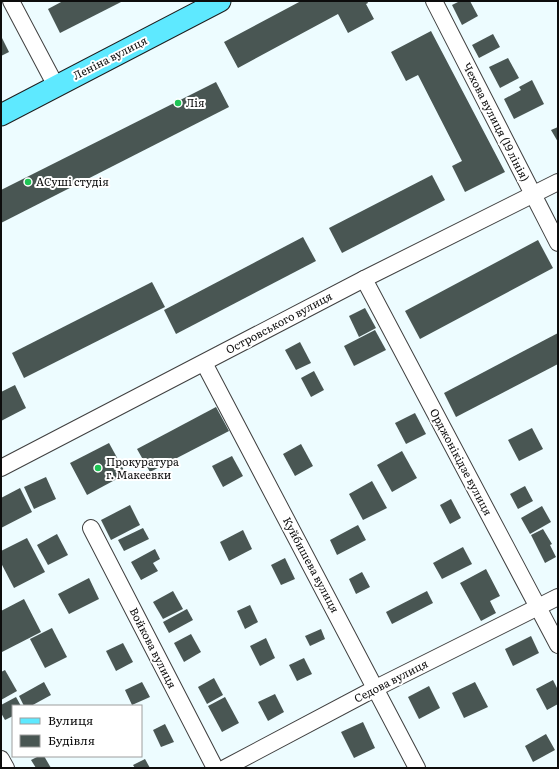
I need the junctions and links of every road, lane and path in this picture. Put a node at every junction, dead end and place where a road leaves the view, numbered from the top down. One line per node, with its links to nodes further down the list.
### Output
1 (11, 1): 4 (street)
2 (220, 1): 4 (main road, Леніна вулиця)
3 (434, 1): 7 (street, Чехова вулиця (19 лiнiя))
4 (56, 86): 5 (main road, Леніна вулиця)
5 (1, 115)
6 (558, 182): 7 (street, Островського вулиця)
7 (533, 195): 8 (street, Чехова вулиця (19 лiнiя)); 9 (street, Островського вулиця)
8 (558, 243)
9 (364, 279): 10 (street, Островського вулиця); 14 (street, Орджонікідзе вулиця)
10 (204, 363): 11 (street, Островського вулиця); 16 (street, Куйбишева вулиця)
11 (1, 468)
12 (91, 528): 19 (street, Войкова вулиця)
13 (558, 596): 14 (street, Седова вулиця)
14 (538, 607): 15 (street, Орджонікідзе вулиця); 16 (street, Седова вулиця)
15 (558, 645)
16 (376, 688): 20 (street, Седова вулиця); 21 (street, Куйбишева вулиця)
17 (1, 759): 18 (street)
18 (6, 768)
19 (215, 768)
20 (225, 768)
21 (417, 768)

